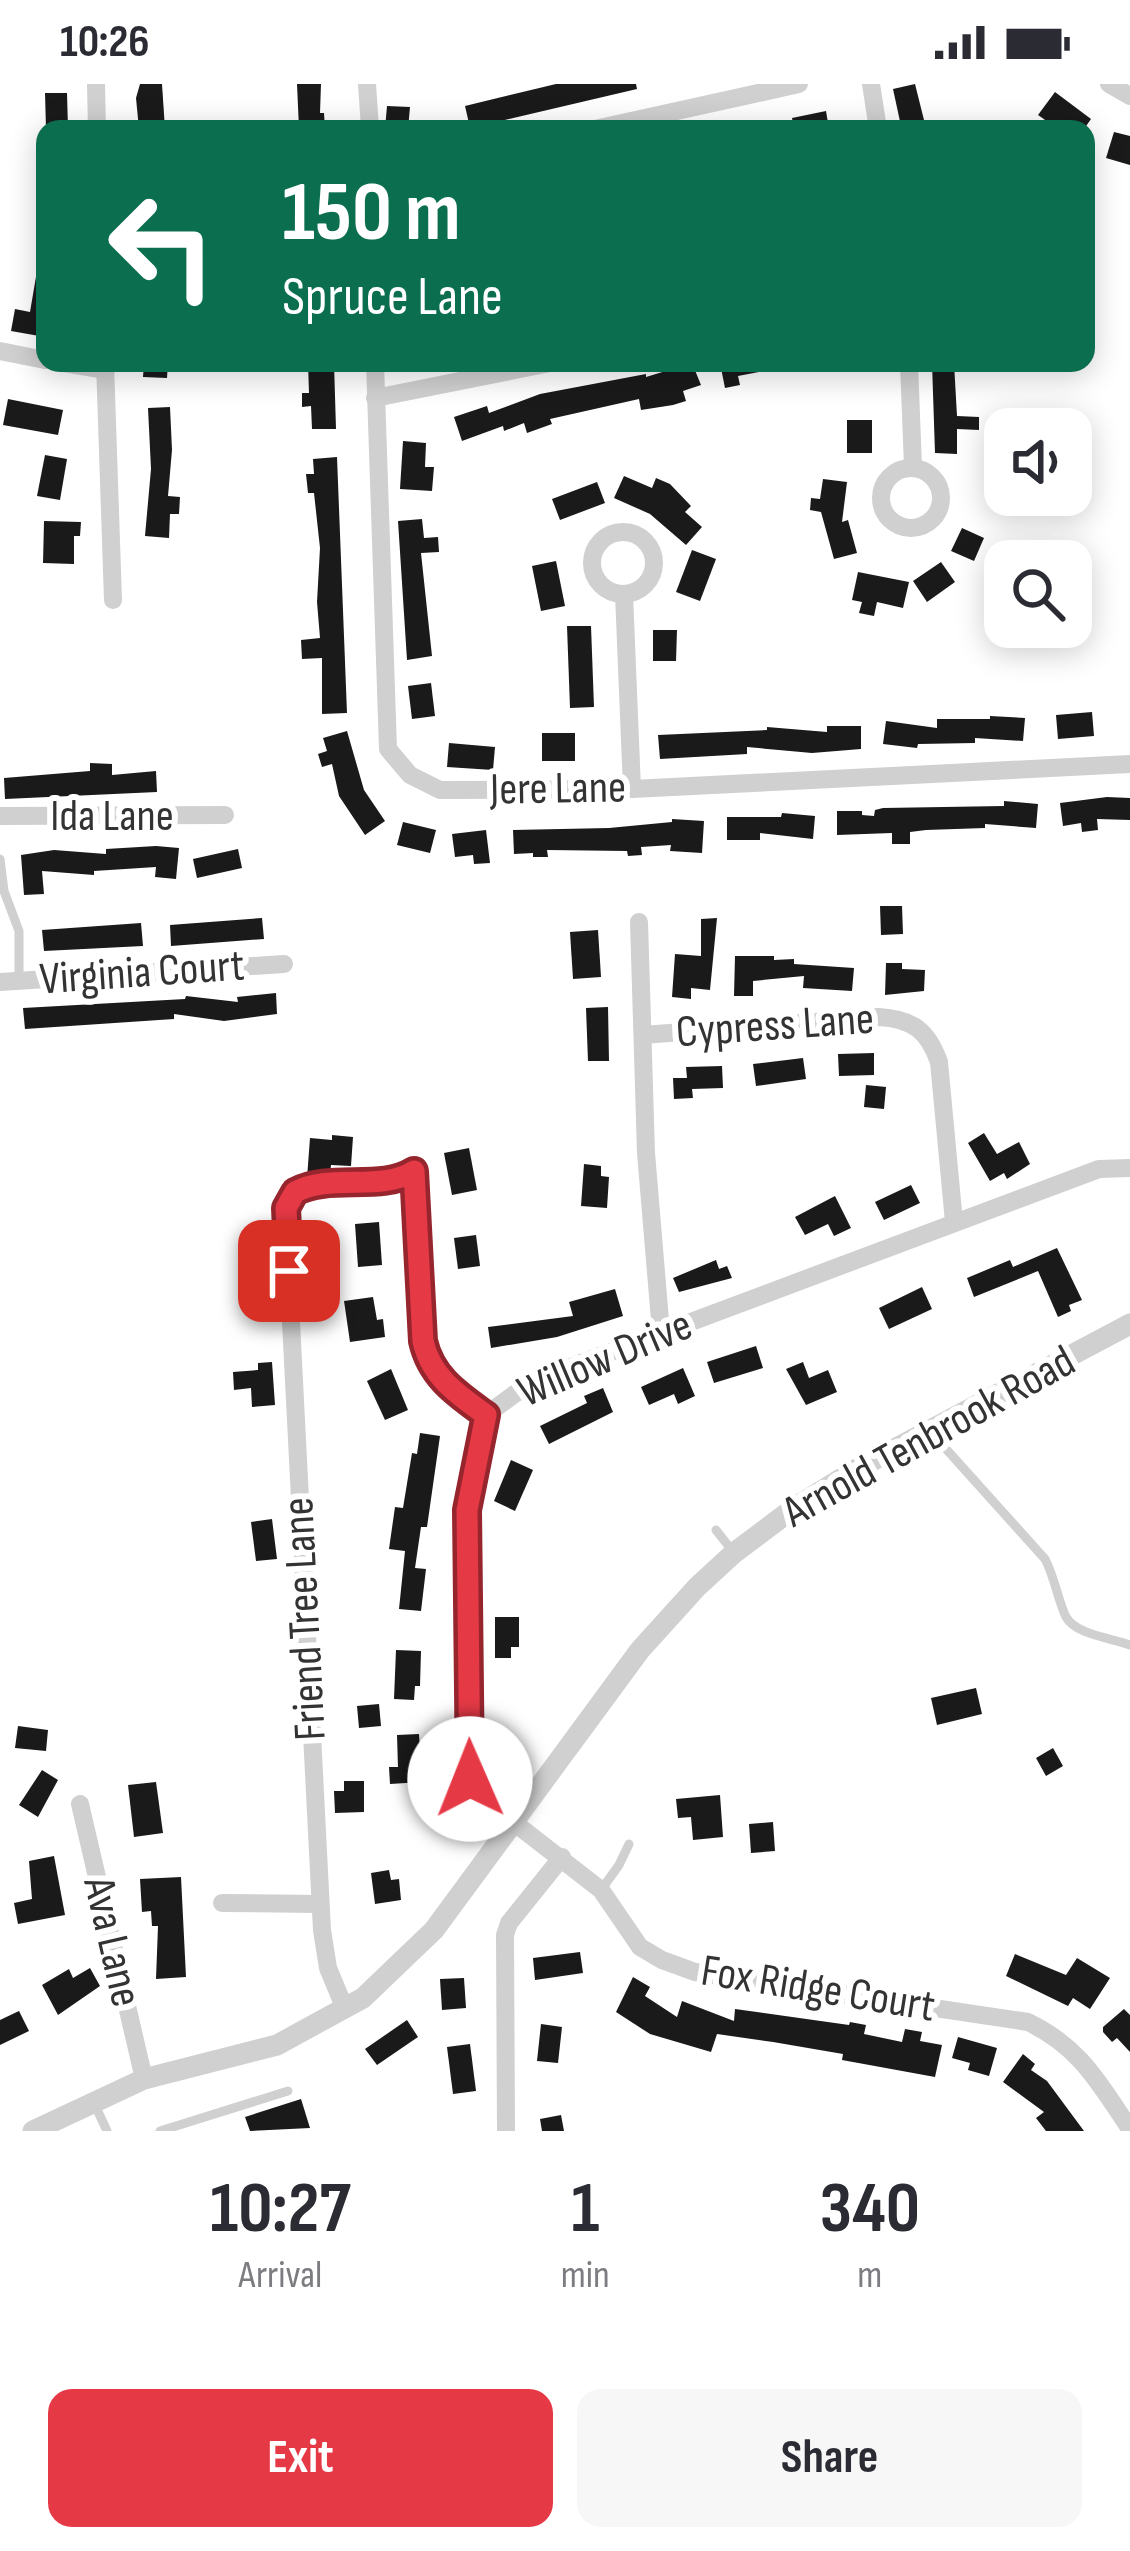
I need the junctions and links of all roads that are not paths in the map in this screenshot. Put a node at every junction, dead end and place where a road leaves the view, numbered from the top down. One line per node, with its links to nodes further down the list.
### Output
1 (95, 84): 7 (street)
2 (367, 84): 8 (street)
3 (799, 84): 9 (street)
4 (871, 84): 10 (street)
5 (1109, 84): 6 (street)
6 (1130, 96)
7 (97, 120)
8 (369, 120)
9 (636, 120)
10 (877, 120)
11 (0, 351): 12 (street)
12 (36, 358)
13 (105, 372): 20 (street)
14 (375, 372): 17 (street, Jere Lane)
15 (505, 372): 17 (street)
16 (909, 372): 18 (street)
17 (375, 398): 22 (street, Jere Lane)
18 (913, 467)
19 (623, 594): 22 (street)
20 (113, 600)
21 (1130, 764): 22 (street, Jere Lane)
22 (632, 788)
23 (224, 815): 24 (street, Ida Lane)
24 (0, 816)
25 (0, 859): 28 (lane)
26 (639, 922): 29 (street)
27 (284, 964): 28 (street, Virginia Court)
28 (9, 981)
29 (643, 1035): 32 (street, Cypress Lane); 35 (street)
30 (1130, 1168): 32 (street, Willow Drive)
31 (414, 1171): 33 (lane); 36 (street)
32 (954, 1222): 35 (street, Willow Drive)
33 (286, 1225): 47 (street, Friend Tree Lane)
34 (1130, 1324): 37 (street, Arnold Tenbrook Road)
35 (661, 1333): 36 (street, Willow Drive)
36 (486, 1415): 42 (street, Willow Drive)
37 (929, 1430): 39 (street, Arnold Tenbrook Road); 40 (lane)
38 (716, 1530): 39 (lane)
39 (734, 1553): 42 (street, Arnold Tenbrook Road)
40 (1130, 1645)
41 (80, 1804): 49 (street, Ava Lane)
42 (514, 1822): 44 (street, Fox Ridge Court); 48 (street, Arnold Tenbrook Road)
43 (628, 1844): 45 (lane)
44 (562, 1857): 45 (street, Fox Ridge Court); 56 (street)
45 (601, 1890): 52 (street, Fox Ridge Court)
46 (222, 1903): 47 (street)
47 (320, 1904): 48 (street, Friend Tree Lane)
48 (345, 2009): 49 (street, Arnold Tenbrook Road)
49 (144, 2079): 51 (street, Arnold Tenbrook Road)
50 (288, 2091): 55 (lane)
51 (92, 2100): 53 (street, Arnold Tenbrook Road); 54 (lane)
52 (1130, 2129)
53 (32, 2131)
54 (107, 2131)
55 (160, 2131)
56 (506, 2131)

